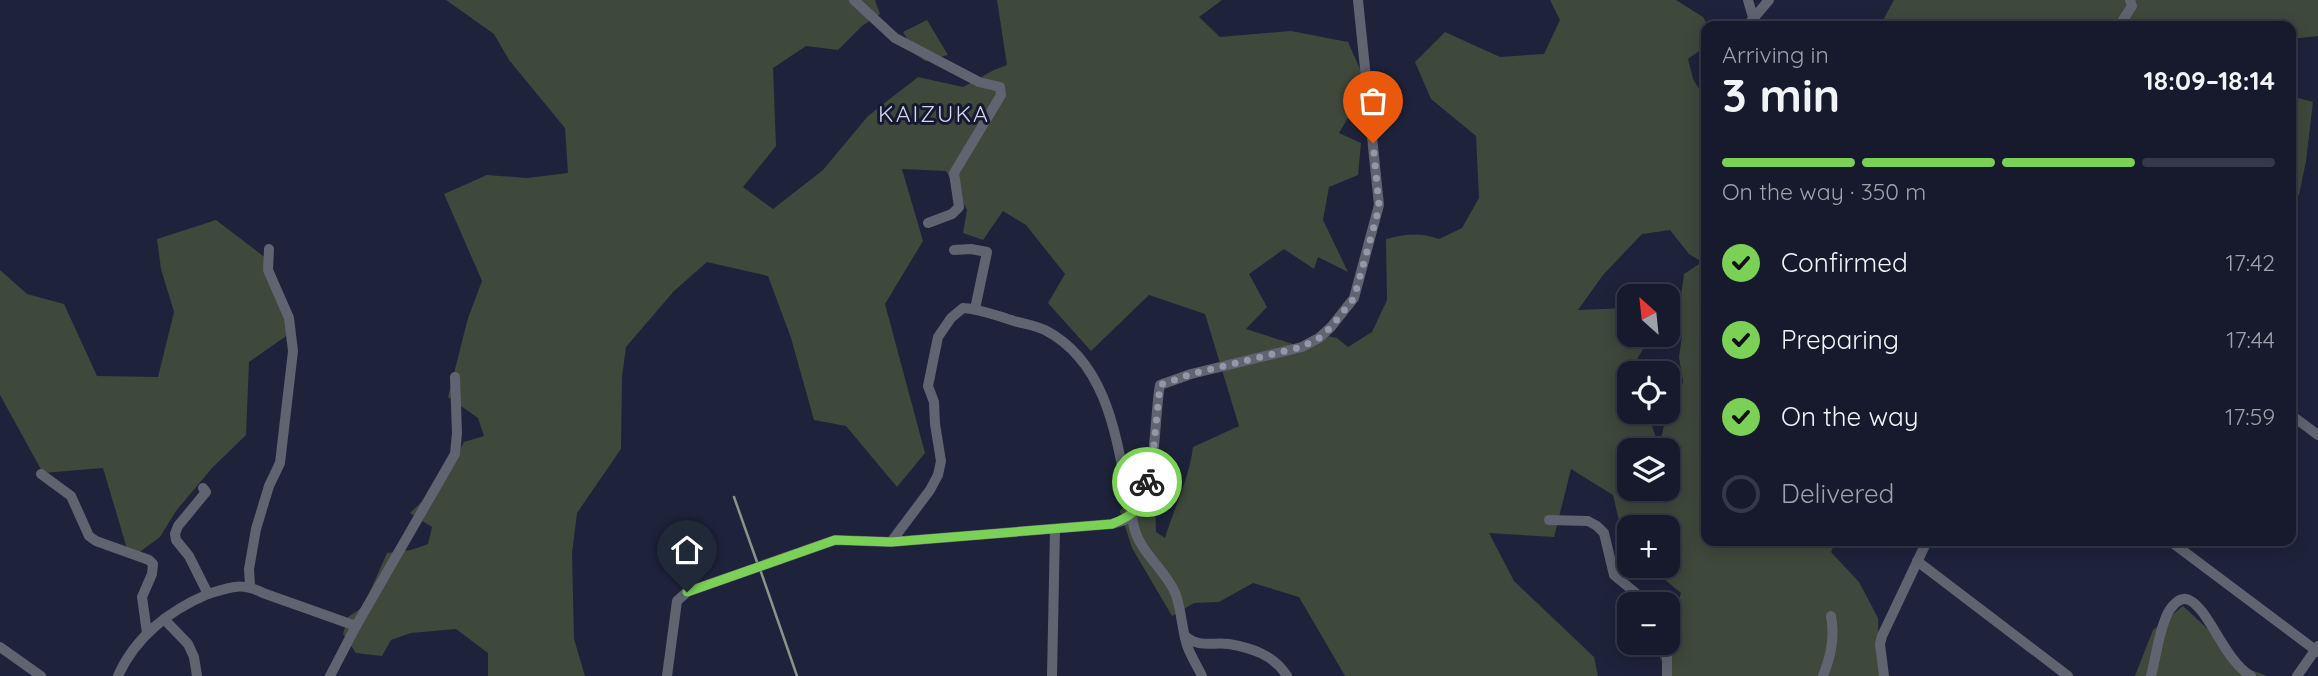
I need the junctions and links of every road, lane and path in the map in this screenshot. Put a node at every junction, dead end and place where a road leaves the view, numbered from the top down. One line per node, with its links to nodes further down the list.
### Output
1 (854, 0): 9 (street)
2 (1359, 0): 18 (street)
3 (1748, 0): 6 (street)
4 (1769, 0): 7 (street)
5 (2130, 0): 8 (street)
6 (1752, 21)
7 (1754, 21)
8 (2122, 21)
9 (928, 223)
10 (269, 248): 25 (street)
11 (954, 250): 12 (street)
12 (975, 309): 18 (street); 21 (street)
13 (455, 377): 30 (street)
14 (2296, 419): 15 (street)
15 (2318, 435)
16 (41, 474): 31 (street)
17 (203, 488): 27 (street)
18 (1133, 516): 20 (street); 32 (street)
19 (1549, 520): 26 (street)
20 (1055, 529): 21 (street); 41 (street)
21 (891, 542): 40 (street)
22 (1924, 546): 24 (street)
23 (2177, 546): 34 (street)
24 (1917, 561): 46 (street); 47 (street)
25 (250, 586): 27 (street); 30 (street)
26 (1635, 592)
27 (208, 594): 29 (street)
28 (1831, 616): 45 (street)
29 (164, 619): 31 (street); 38 (street)
30 (356, 626): 39 (street)
31 (147, 633): 37 (street)
32 (1185, 636): 42 (street); 43 (street)
33 (0, 646): 36 (street)
34 (2317, 649): 50 (street)
35 (1667, 655): 44 (street)
36 (41, 676)
37 (118, 676)
38 (197, 676)
39 (330, 676)
40 (667, 676)
41 (1052, 676)
42 (1202, 676)
43 (1286, 676)
44 (1667, 676)
45 (1823, 676)
46 (1884, 676)
47 (2068, 676)
48 (2151, 676): 49 (street)
49 (2251, 676)
50 (2297, 676)

